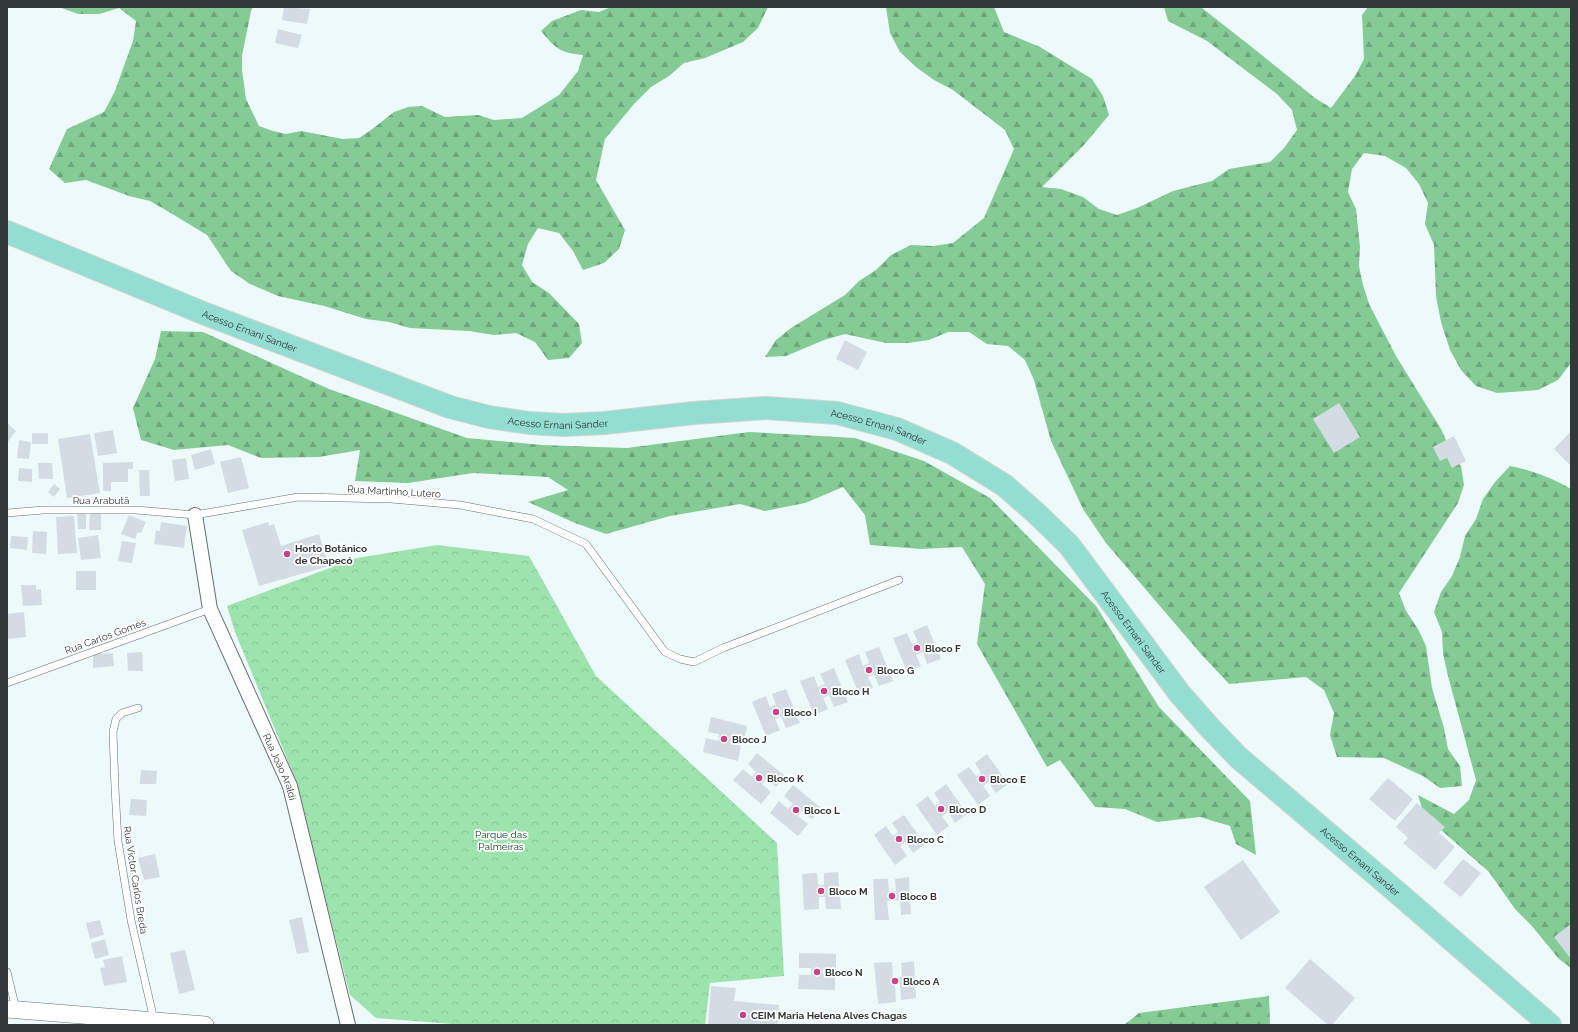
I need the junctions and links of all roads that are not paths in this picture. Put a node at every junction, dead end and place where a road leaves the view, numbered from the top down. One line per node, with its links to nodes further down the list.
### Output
1 (7, 232): 14 (highway, Acesso Ernani Sander)
2 (7, 513): 3 (lane, Rua Arabutã)
3 (195, 515): 4 (lane, Rua Martinho Lutero); 5 (street, Rua João Araldi)
4 (899, 580)
5 (210, 609): 6 (lane, Rua Carlos Gomes); 13 (street, Rua João Araldi)
6 (7, 683)
7 (138, 708): 10 (lane, Rua Victor Carlos Breda)
8 (7, 972): 9 (lane)
9 (12, 1009): 11 (street)
10 (154, 1020): 11 (street); 12 (street)
11 (113, 1021)
12 (205, 1025)
13 (348, 1025)
14 (1550, 1025)

